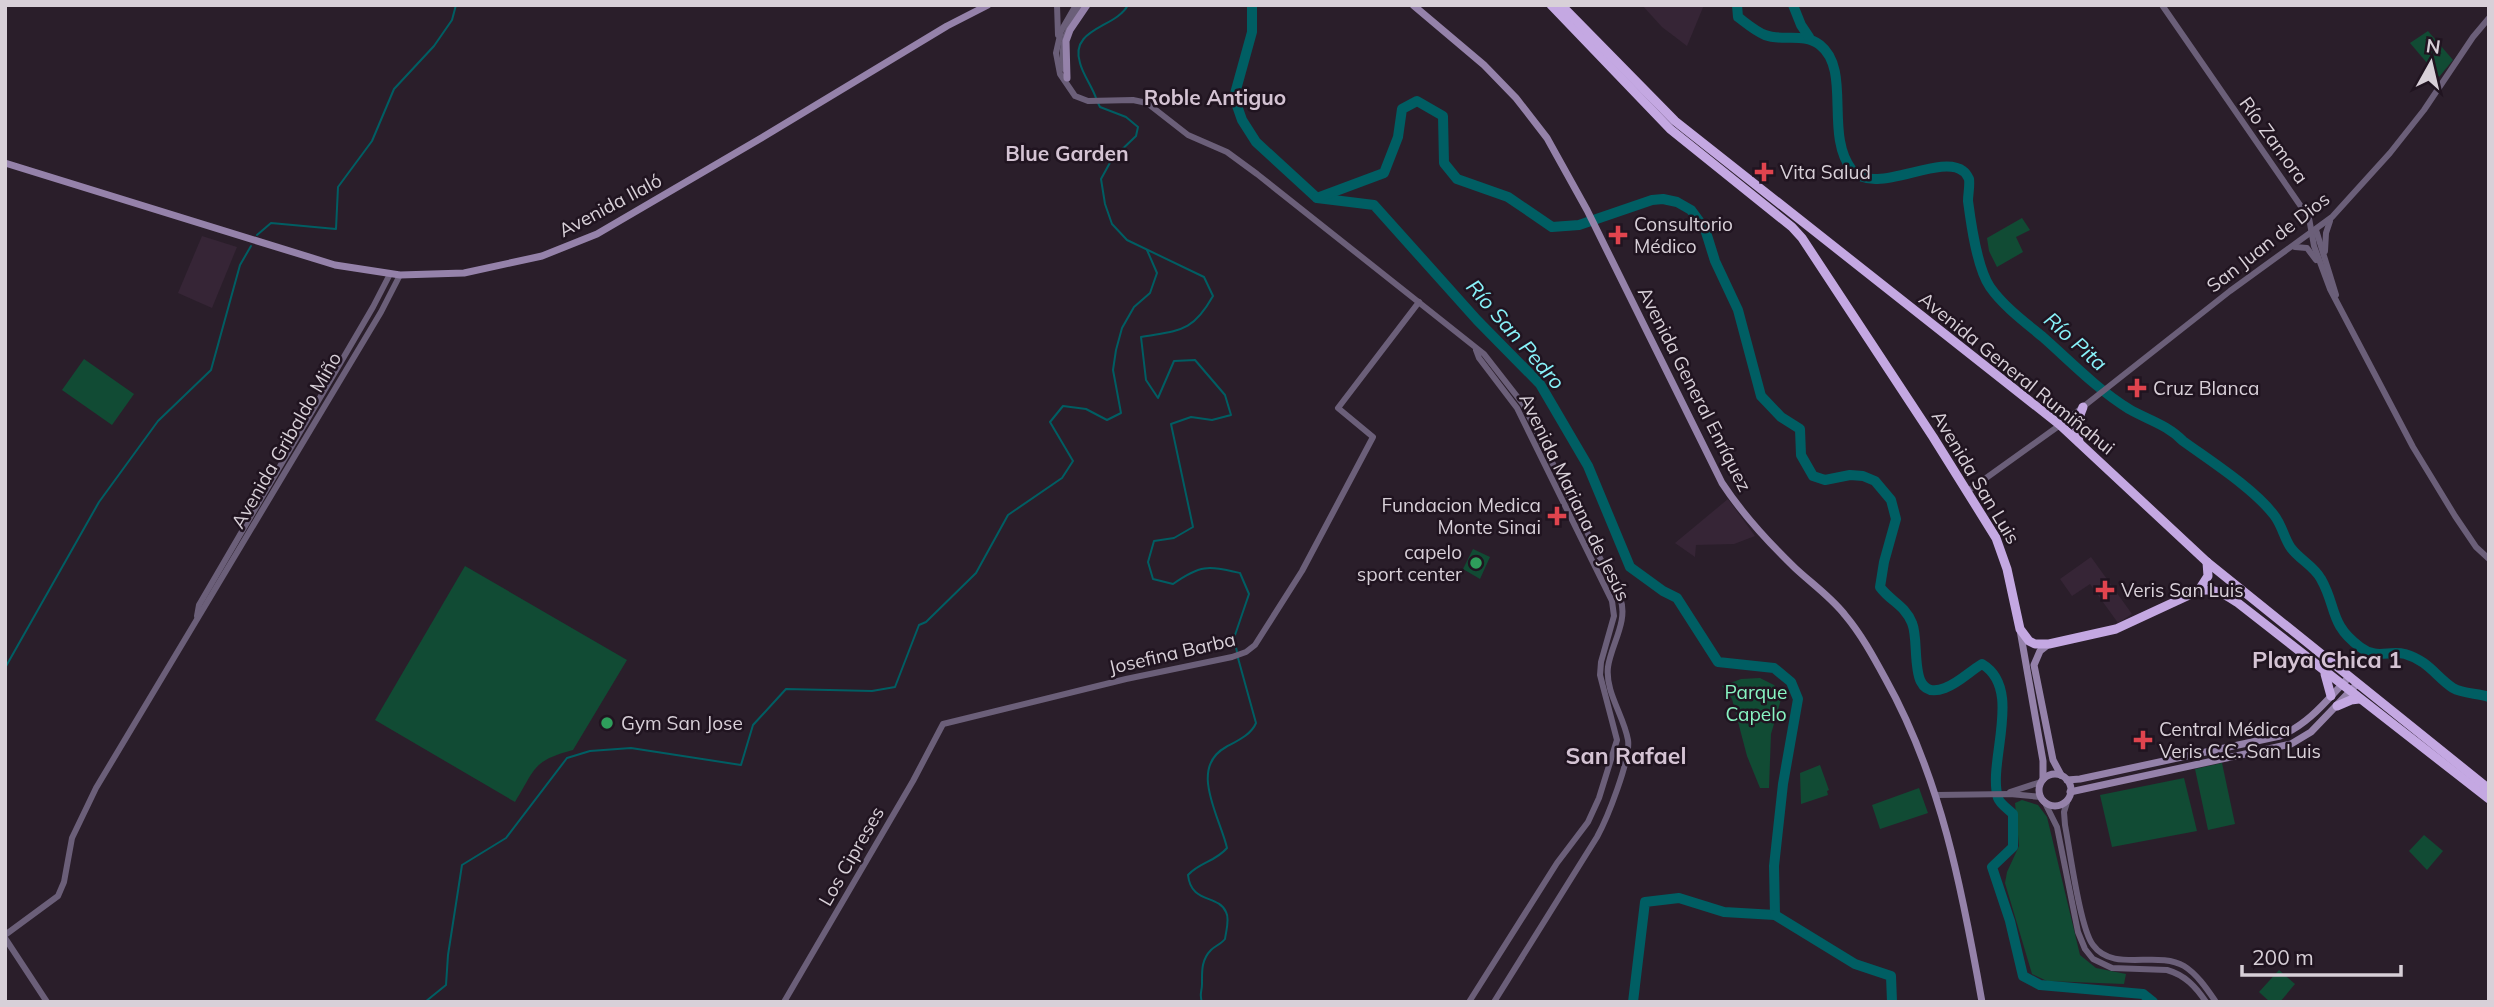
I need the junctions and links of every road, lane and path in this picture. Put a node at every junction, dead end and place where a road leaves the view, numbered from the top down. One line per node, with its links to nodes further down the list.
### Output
1 (1057, 5): 11 (street)
2 (1076, 5): 10 (street)
3 (1084, 5): 10 (street); 12 (main road)
4 (1413, 5): 59 (main road, Avenida General Enríquez)
5 (1551, 5): 33 (highway, Avenida San Luis)
6 (1561, 5): 31 (highway, Avenida General Rumiñahui)
7 (2162, 5): 15 (street, Río Zamora)
8 (984, 6): 24 (main road, Avenida Ilaló)
9 (2489, 18): 16 (street, San Juan de Dios)
10 (1066, 25): 11 (street); 12 (street)
11 (1058, 38): 13 (street)
12 (1067, 78): 13 (street)
13 (1080, 99): 25 (street, Avenida Mariana de Jesús)
14 (5, 163): 23 (main road, Avenida Ilaló)
15 (2293, 193): 16 (street); 17 (street, Río Zamora)
16 (2332, 217): 18 (street, San Juan de Dios); 21 (street)
17 (2309, 218): 18 (street, Río Zamora); 19 (street)
18 (2314, 232): 19 (street, San Juan de Dios); 21 (street, Río Zamora); 22 (street, Río Zamora)
19 (2305, 238): 20 (street, San Juan de Dios)
20 (2293, 247): 22 (street); 30 (street, San Juan de Dios)
21 (2326, 264): 26 (street, Río Zamora)
22 (2323, 272): 26 (street, Río Zamora)
23 (390, 274): 24 (main road, Avenida Ilaló); 27 (street, Avenida Gribaldo Miño)
24 (400, 275): 28 (street, Avenida Gribaldo Miño)
25 (1419, 302): 29 (street, Avenida Mariana de Jesús); 50 (street, Josefina Barba)
26 (2339, 304): 34 (street, Río Zamora)
27 (373, 307): 28 (street); 39 (street, Avenida Gribaldo Miño)
28 (381, 312): 39 (street, Avenida Gribaldo Miño)
29 (1475, 347): 37 (street, Avenida Mariana de Jesús); 38 (street, Avenida Mariana de Jesús)
30 (2086, 404): 31 (street, San Juan de Dios); 32 (highway)
31 (2060, 425): 32 (highway, Avenida General Rumiñahui); 33 (street, San Juan de Dios)
32 (2080, 444): 35 (highway, Avenida General Rumiñahui)
33 (1968, 491): 40 (highway, Avenida San Luis)
34 (2489, 559)
35 (2207, 562): 36 (highway); 43 (highway, Avenida General Rumiñahui)
36 (2198, 591): 41 (highway); 42 (highway)
37 (1623, 608): 38 (street); 68 (street, Avenida Mariana de Jesús)
38 (1614, 609): 67 (street, Avenida Mariana de Jesús)
39 (196, 618): 64 (street, Avenida Gribaldo Miño)
40 (2020, 629): 41 (highway); 56 (main road, Avenida San Luis)
41 (2049, 644): 54 (main road)
42 (2322, 670): 45 (highway); 47 (highway)
43 (2349, 677): 44 (highway, Avenida General Rumiñahui); 45 (main road)
44 (2357, 684): 46 (main road); 57 (highway, Avenida General Rumiñahui)
45 (2341, 685): 46 (highway); 47 (main road)
46 (2350, 692): 48 (highway); 49 (main road)
47 (2331, 696): 51 (main road)
48 (2359, 699): 49 (highway); 62 (highway)
49 (2337, 706): 52 (main road)
50 (943, 724): 66 (street, Los Cipreses)
51 (2280, 736): 52 (main road); 53 (main road)
52 (2283, 747): 55 (main road)
53 (2124, 769): 54 (main road); 55 (main road)
54 (2064, 777): 56 (main road); 60 (main road)
55 (2126, 779): 60 (main road)
56 (2042, 780): 58 (street); 61 (main road)
57 (2489, 789)
58 (2002, 794): 59 (street); 61 (street)
59 (1936, 795): 69 (main road, Avenida General Enríquez)
60 (2069, 795): 61 (main road); 63 (street)
61 (2043, 799): 63 (street)
62 (2489, 799)
63 (2070, 868): 70 (street); 71 (street)
64 (5, 937): 65 (street)
65 (47, 1002)
66 (784, 1002)
67 (1469, 1002)
68 (1494, 1002)
69 (1982, 1002)
70 (2206, 1002)
71 (2216, 1002)

